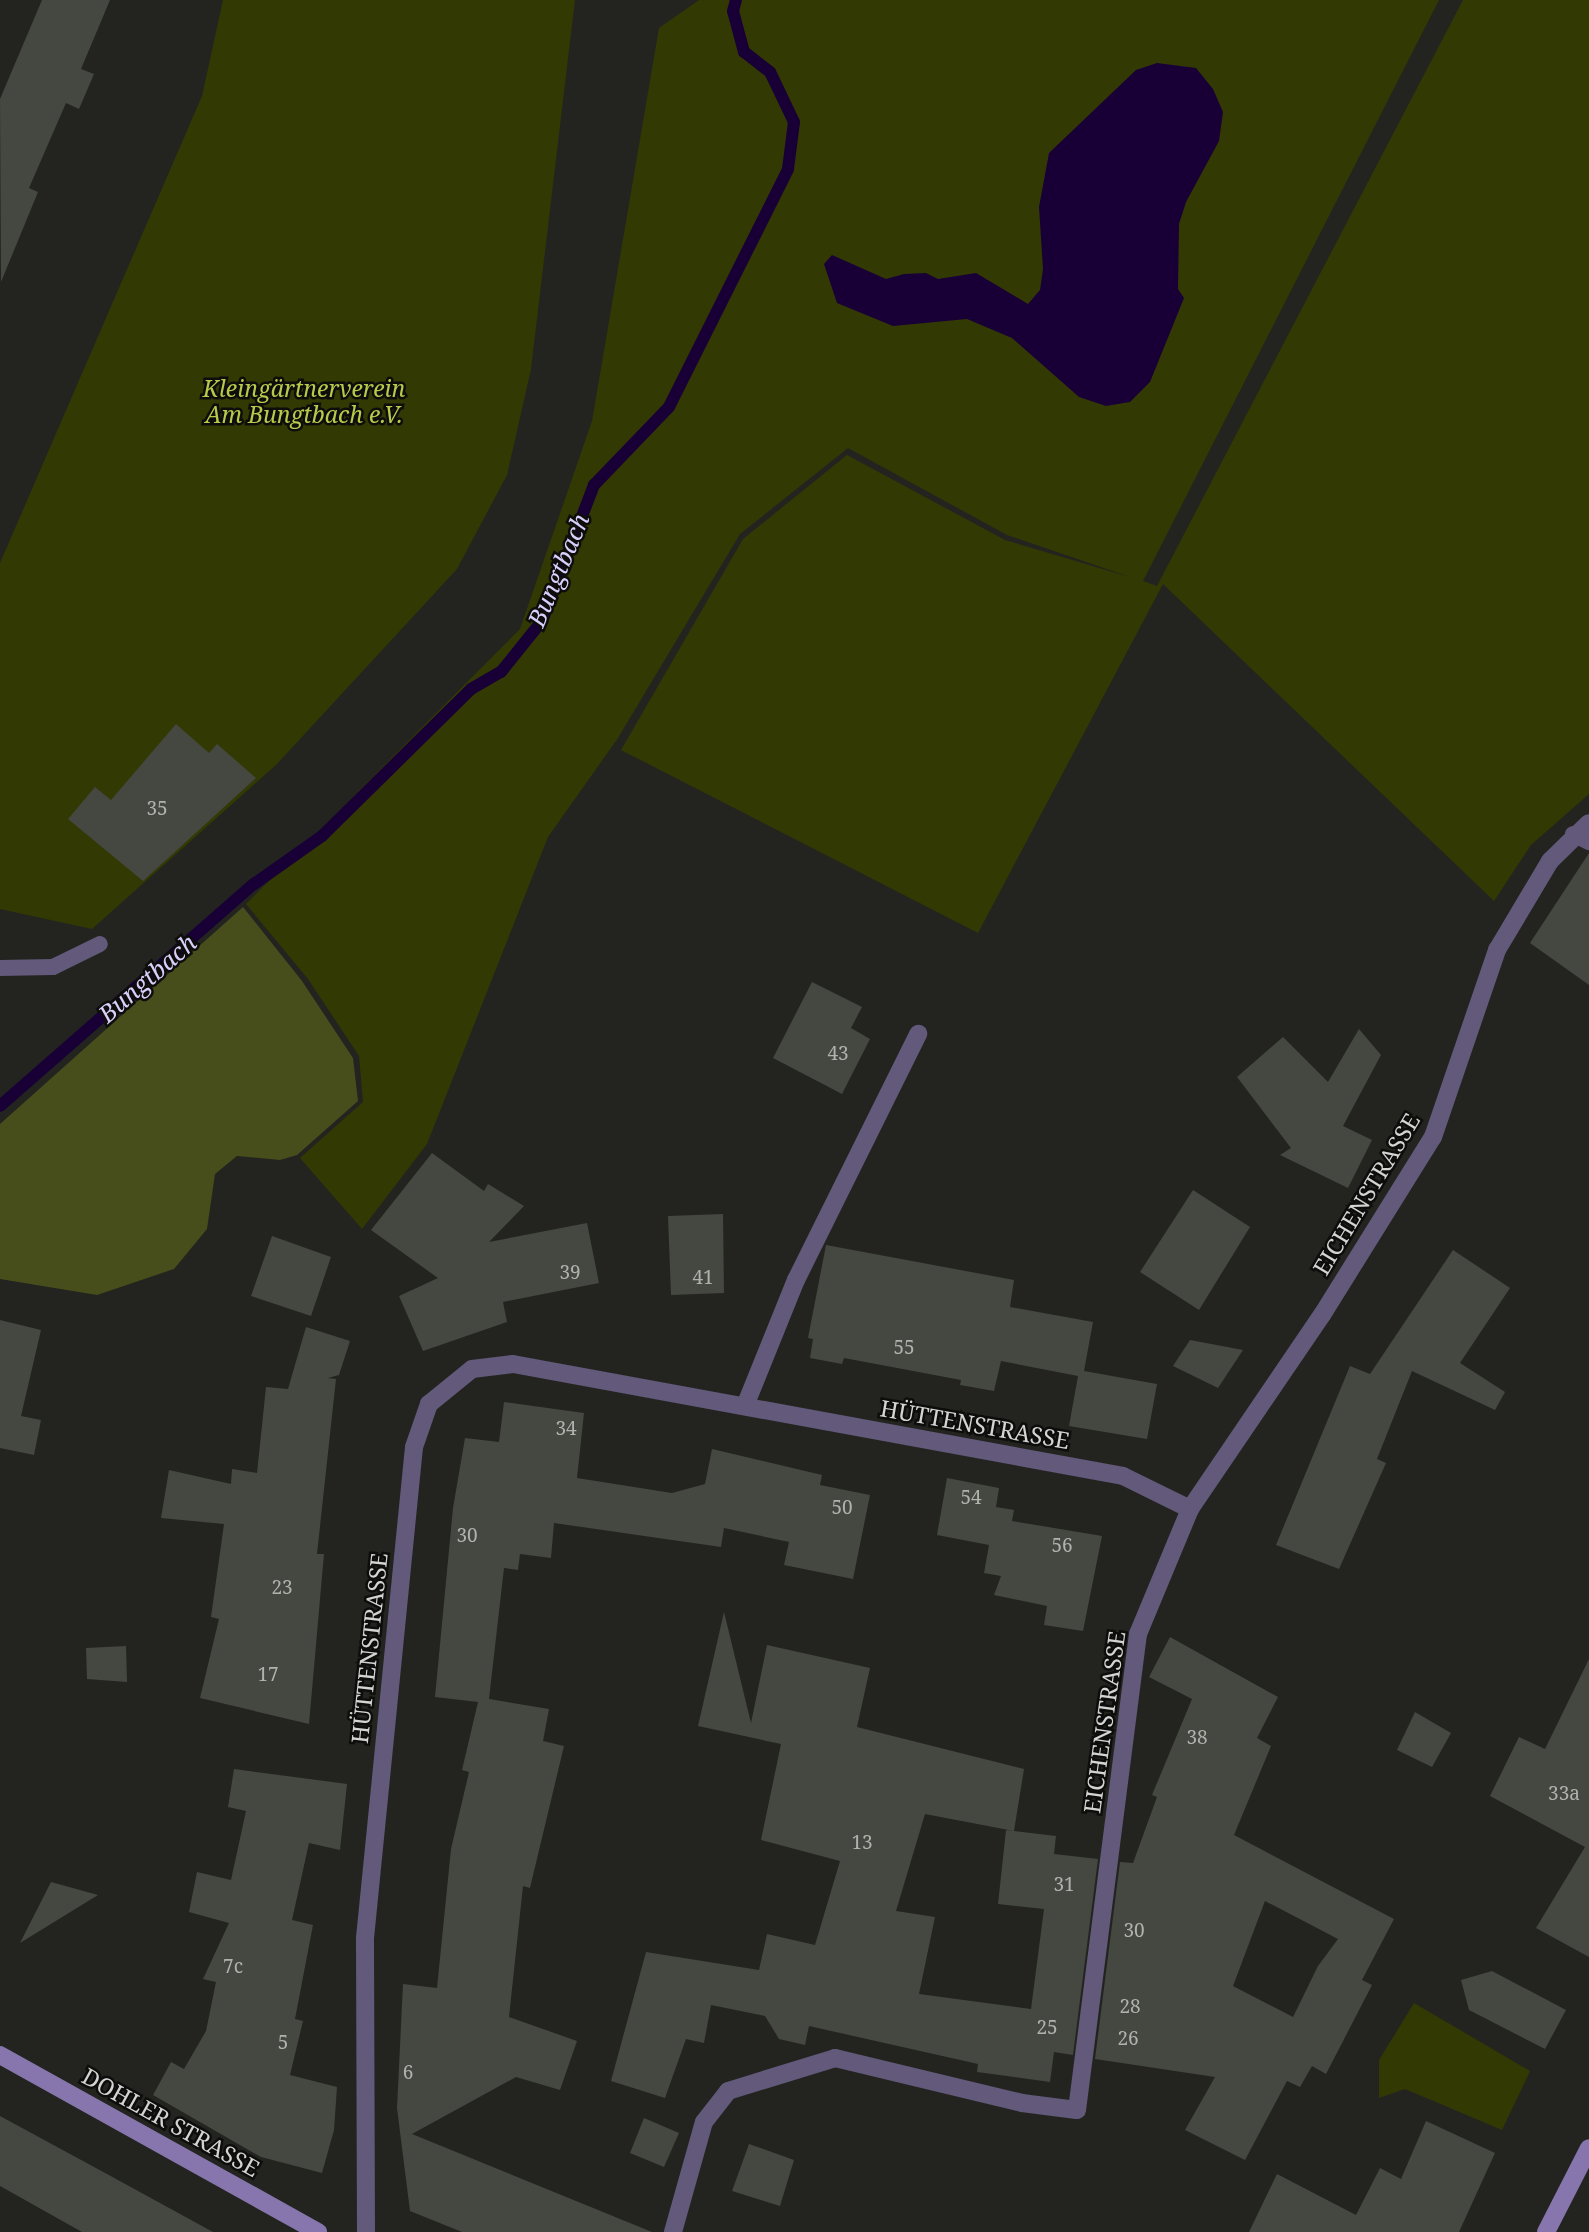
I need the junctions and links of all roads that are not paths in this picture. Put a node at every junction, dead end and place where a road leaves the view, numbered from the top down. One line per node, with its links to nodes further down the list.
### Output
1 (1589, 823): 2 (street, EICHENSTRASSE)
2 (1581, 838): 7 (street, EICHENSTRASSE)
3 (100, 944): 4 (lane)
4 (0, 968)
5 (918, 1034): 6 (street)
6 (745, 1406): 7 (street, HÜTTENSTRASSE); 11 (street, HÜTTENSTRASSE)
7 (1190, 1509): 12 (street, EICHENSTRASSE)
8 (0, 2055): 10 (main road, DOHLER STRASSE)
9 (1589, 2148): 13 (main road)
10 (318, 2232)
11 (366, 2232)
12 (673, 2232)
13 (1546, 2232)

